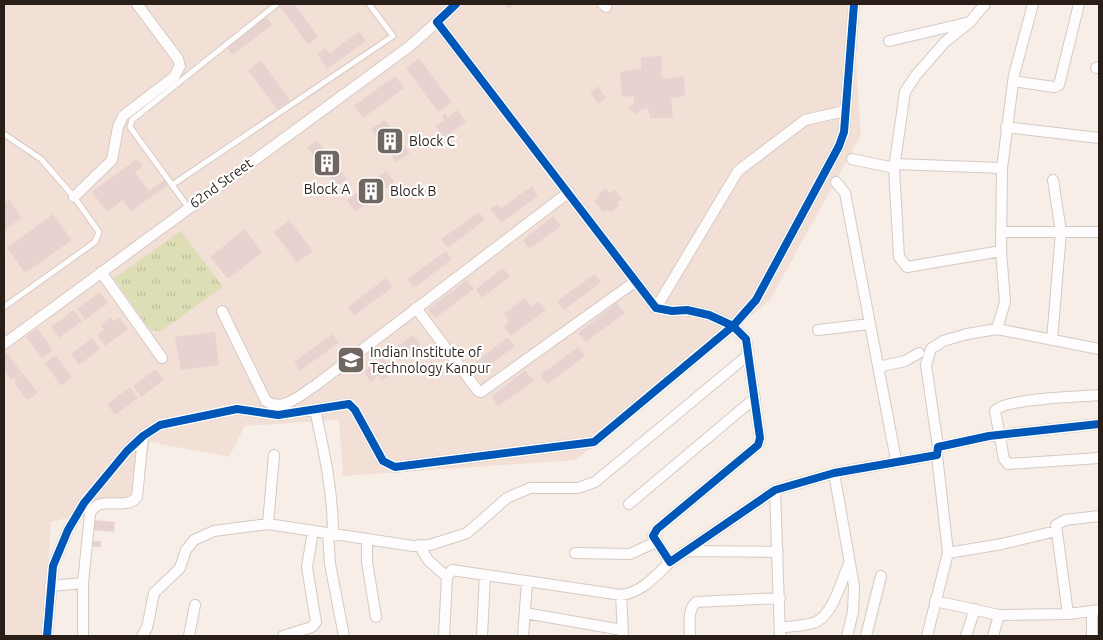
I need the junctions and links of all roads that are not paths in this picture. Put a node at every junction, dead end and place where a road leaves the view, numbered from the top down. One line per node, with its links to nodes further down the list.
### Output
1 (137, 4): 24 (street)
2 (277, 4): 22 (lane)
3 (369, 4): 22 (lane)
4 (456, 4): 9 (street, 62nd Street)
5 (854, 4): 13 (street)
6 (986, 4): 10 (street)
7 (1033, 4): 12 (street)
8 (1079, 4): 12 (street)
9 (438, 22): 23 (street); 25 (street, 62nd Street)
10 (970, 22): 11 (street); 18 (street)
11 (889, 41)
12 (1013, 81): 14 (street)
13 (845, 111): 34 (street); 37 (street)
14 (1006, 127): 16 (street); 19 (street)
15 (4, 134): 24 (lane)
16 (1099, 138)
17 (852, 159): 18 (street)
18 (894, 166): 19 (street); 29 (street)
19 (1002, 168): 26 (street)
20 (1053, 180): 27 (street)
21 (836, 182): 36 (street)
22 (172, 185): 25 (lane)
23 (569, 192): 31 (street); 33 (street)
24 (74, 198): 32 (lane)
25 (188, 207): 30 (street, 62nd Street)
26 (1001, 232): 27 (street); 29 (street)
27 (1060, 232): 28 (street); 40 (street)
28 (1099, 232)
29 (1001, 251): 38 (street)
30 (101, 272): 41 (street, 62nd Street); 45 (street)
31 (636, 281): 33 (street); 34 (street)
32 (4, 307)
33 (416, 308): 35 (street)
34 (656, 308): 37 (street)
35 (222, 311)
36 (869, 324): 39 (street); 46 (street)
37 (733, 326): 44 (street); 49 (street)
38 (997, 329): 40 (street); 53 (street)
39 (818, 330)
40 (1052, 340): 42 (street)
41 (4, 344)
42 (1099, 349)
43 (918, 354): 46 (street)
44 (748, 355): 48 (street); 67 (street)
45 (162, 358)
46 (878, 367): 56 (street)
47 (1099, 396): 51 (street)
48 (755, 398): 59 (street); 66 (street)
49 (315, 410): 52 (street); 64 (street)
50 (1099, 424): 51 (street)
51 (998, 435): 53 (street); 55 (street)
52 (143, 436): 78 (street); 79 (street)
53 (938, 451): 56 (street); 71 (street)
54 (274, 455): 61 (street)
55 (1099, 458)
56 (896, 460): 57 (street)
57 (834, 473): 58 (street); 73 (street)
58 (775, 490): 68 (street); 69 (street)
59 (629, 504)
60 (1099, 516): 63 (street)
61 (268, 524): 62 (street); 94 (street)
62 (313, 531): 64 (street); 96 (street)
63 (1056, 531): 71 (street); 87 (street)
64 (330, 533): 65 (street); 97 (street)
65 (367, 539): 67 (street); 89 (street)
66 (656, 542): 70 (street); 72 (street)
67 (420, 546): 76 (street)
68 (685, 552): 69 (street); 72 (street)
69 (778, 552): 81 (street)
70 (575, 553)
71 (948, 553): 82 (street)
72 (670, 562): 80 (street)
73 (849, 564): 90 (street); 102 (street)
74 (484, 575): 76 (street); 77 (street); 99 (street)
75 (881, 576): 103 (street)
76 (448, 577): 98 (street)
77 (527, 582): 80 (street); 86 (street)
78 (84, 583): 79 (street); 93 (street)
79 (50, 586): 92 (street)
80 (621, 595): 91 (street)
81 (780, 598): 90 (street); 101 (street)
82 (935, 601): 84 (street); 104 (street)
83 (196, 605): 95 (street)
84 (975, 609): 88 (street); 105 (street)
85 (1095, 611): 87 (street); 107 (street)
86 (525, 613): 91 (street); 100 (street)
87 (1068, 614): 88 (street)
88 (999, 615): 106 (street)
89 (376, 618)
90 (780, 632)
91 (623, 633)
92 (47, 636)
93 (83, 636)
94 (142, 636)
95 (189, 636)
96 (283, 636)
97 (344, 636)
98 (444, 636)
99 (482, 636)
100 (523, 636)
101 (690, 636)
102 (847, 636)
103 (866, 636)
104 (927, 636)
105 (966, 636)
106 (993, 636)
107 (1092, 636)

